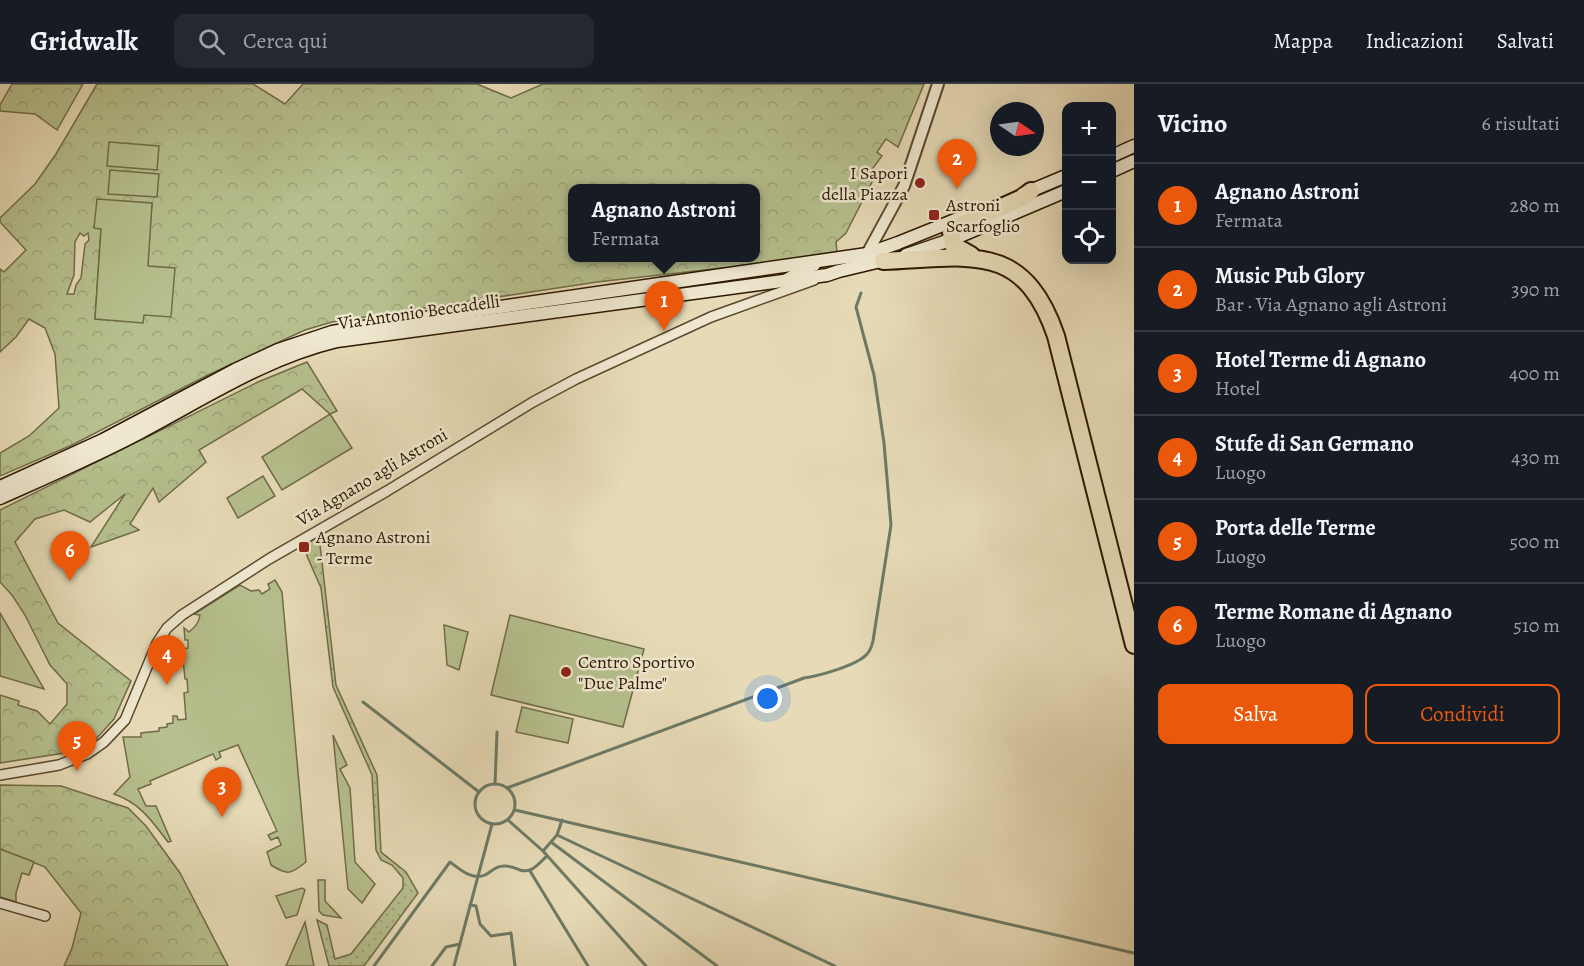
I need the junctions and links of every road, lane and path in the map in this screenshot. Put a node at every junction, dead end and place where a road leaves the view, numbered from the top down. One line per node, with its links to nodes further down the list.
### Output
1 (938, 84): 9 (street)
2 (1134, 146): 3 (main road)
3 (1116, 154)
4 (1134, 161): 5 (main road)
5 (1116, 169)
6 (1062, 178): 7 (main road)
7 (1031, 190): 10 (highway); 11 (main road)
8 (1062, 193): 10 (main road)
9 (882, 227): 11 (street); 14 (street)
10 (951, 240): 12 (highway); 14 (main road)
11 (898, 243): 14 (main road)
12 (978, 258): 14 (highway); 20 (highway)
13 (832, 260): 14 (main road, Via Antonio Beccadelli); 16 (street); 18 (main road, Via Antonio Beccadelli)
14 (874, 261): 15 (main road, Via Antonio Beccadelli)
15 (827, 275): 16 (main road, Via Antonio Beccadelli); 17 (street, Via Agnano agli Astroni)
16 (783, 281): 17 (street); 19 (main road, Via Antonio Beccadelli)
17 (755, 300): 21 (street, Via Agnano agli Astroni)
18 (0, 487)
19 (0, 498)
20 (1134, 645)
21 (0, 775)
22 (0, 903): 23 (street)
23 (45, 916)

